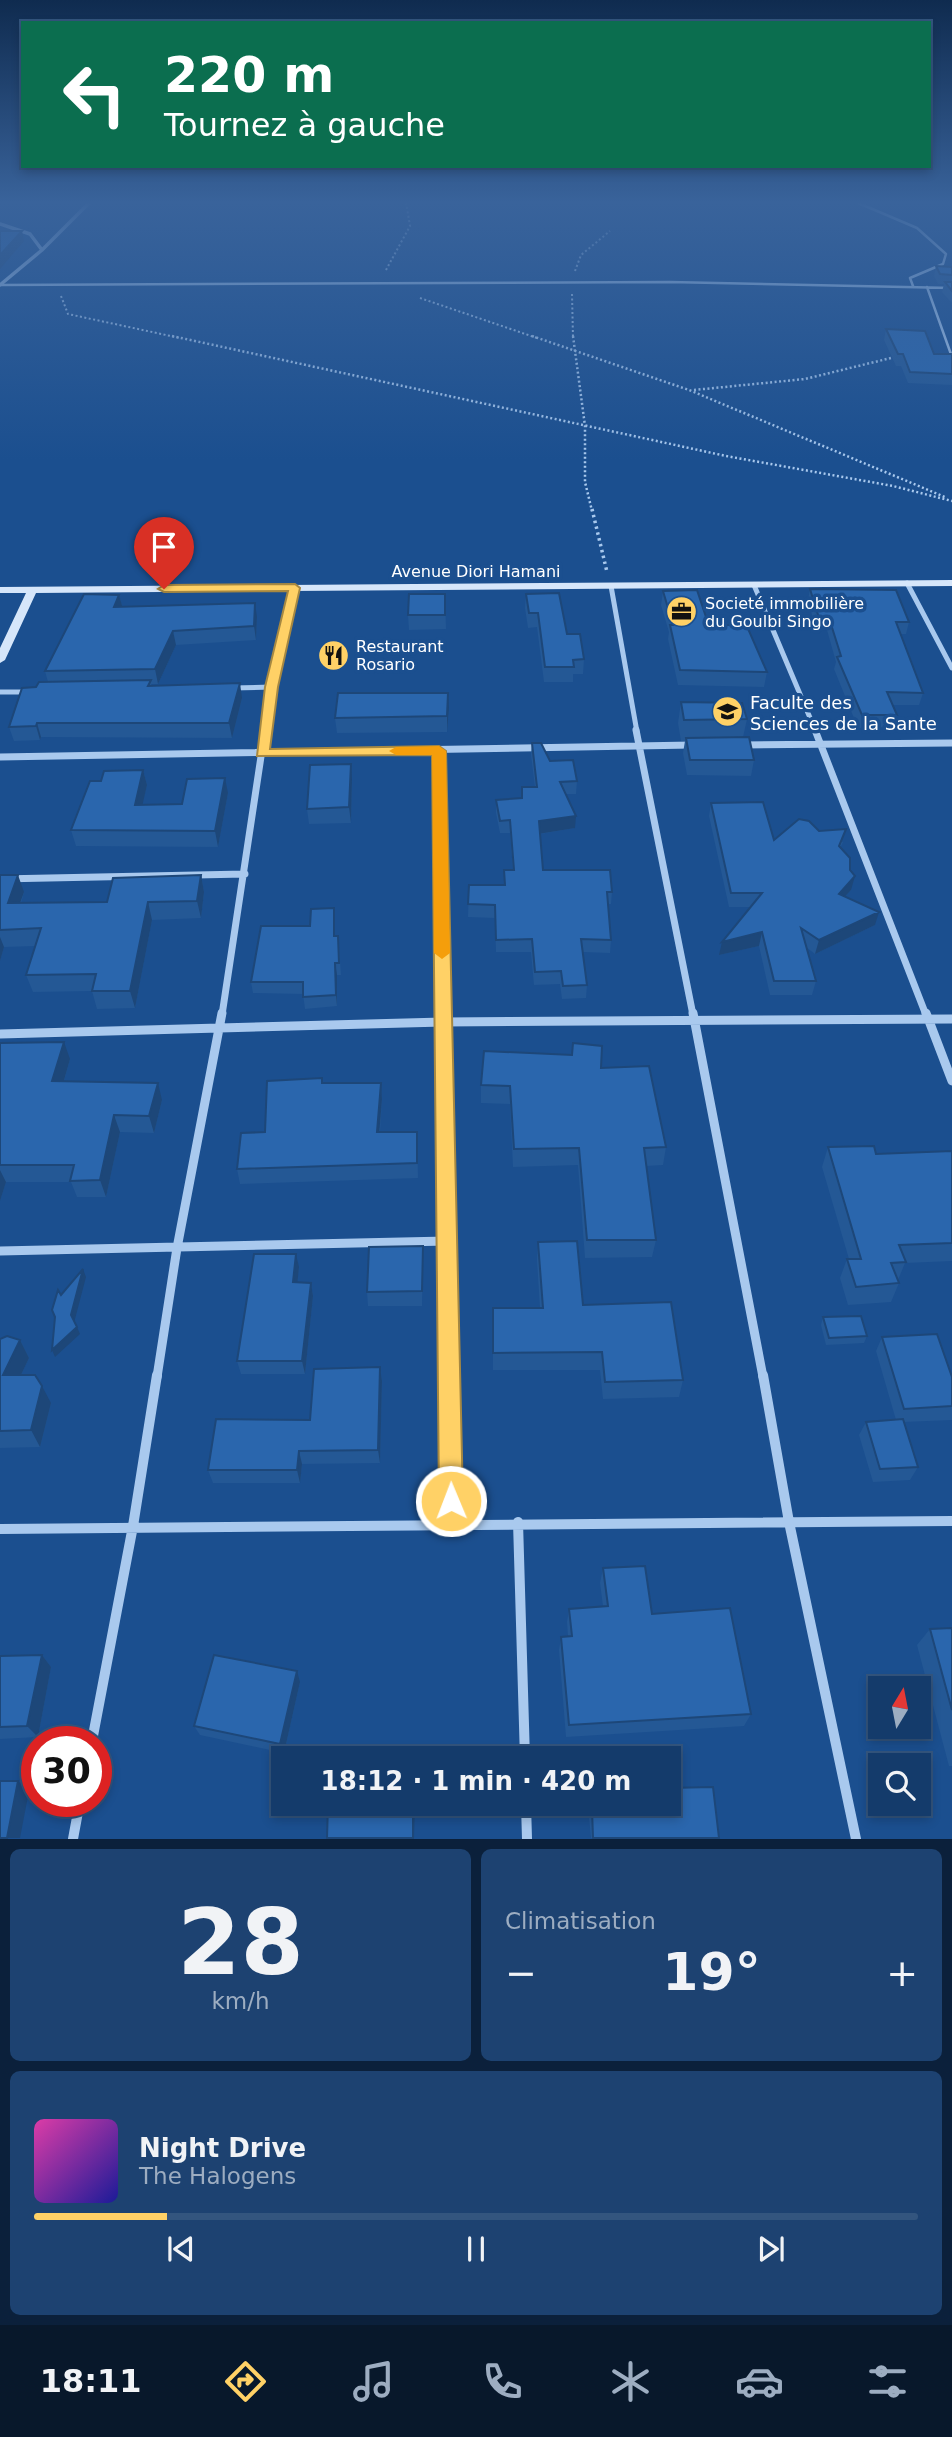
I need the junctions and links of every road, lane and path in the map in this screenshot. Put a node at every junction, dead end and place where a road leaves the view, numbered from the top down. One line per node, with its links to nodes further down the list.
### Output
1 (927, 287): 7 (lane)
2 (59, 288): 9 (path)
3 (572, 288): 5 (path)
4 (417, 297): 5 (path)
5 (573, 350): 8 (path); 9 (path)
6 (904, 357): 8 (path)
7 (952, 357)
8 (689, 390): 10 (path)
9 (585, 426): 10 (path); 11 (path)
10 (952, 501)
11 (606, 567)
12 (907, 583): 13 (main road, Avenue Diori Hamani); 14 (main road, Avenue Diori Hamani); 20 (street)
13 (952, 583)
14 (754, 585): 15 (main road, Avenue Diori Hamani); 26 (street)
15 (611, 586): 16 (main road, Avenue Diori Hamani); 27 (street)
16 (295, 588): 17 (main road, Avenue Diori Hamani); 21 (street)
17 (33, 589): 18 (main road, Avenue Diori Hamani); 19 (main road)
18 (0, 590)
19 (0, 660)
20 (952, 667)
21 (272, 687): 22 (street); 31 (street)
22 (217, 688)
23 (41, 691): 24 (street)
24 (0, 692)
25 (952, 743): 26 (street)
26 (821, 744): 29 (street); 35 (street)
27 (639, 745): 28 (street); 30 (street); 37 (street)
28 (704, 745)
29 (730, 745)
30 (439, 751): 31 (street); 38 (street)
31 (262, 753): 32 (street); 33 (street)
32 (0, 757)
33 (245, 874): 34 (street); 39 (street)
34 (0, 879)
35 (929, 1019): 36 (street); 37 (street); 41 (street)
36 (952, 1019)
37 (694, 1021): 38 (street); 47 (street)
38 (443, 1022): 39 (street); 42 (street)
39 (220, 1027): 40 (street); 43 (street)
40 (0, 1034)
41 (952, 1081)
42 (447, 1241): 43 (street); 49 (street)
43 (177, 1248): 44 (street); 48 (street)
44 (0, 1251)
45 (952, 1521): 47 (street)
46 (518, 1522): 47 (street); 49 (street); 52 (street)
47 (789, 1522): 57 (street)
48 (133, 1526): 49 (street); 50 (street); 51 (street)
49 (452, 1527)
50 (0, 1528)
51 (95, 1726)
52 (525, 1746)
53 (526, 1816): 56 (street)
54 (77, 1817): 55 (street)
55 (73, 1839)
56 (527, 1839)
57 (856, 1839)

